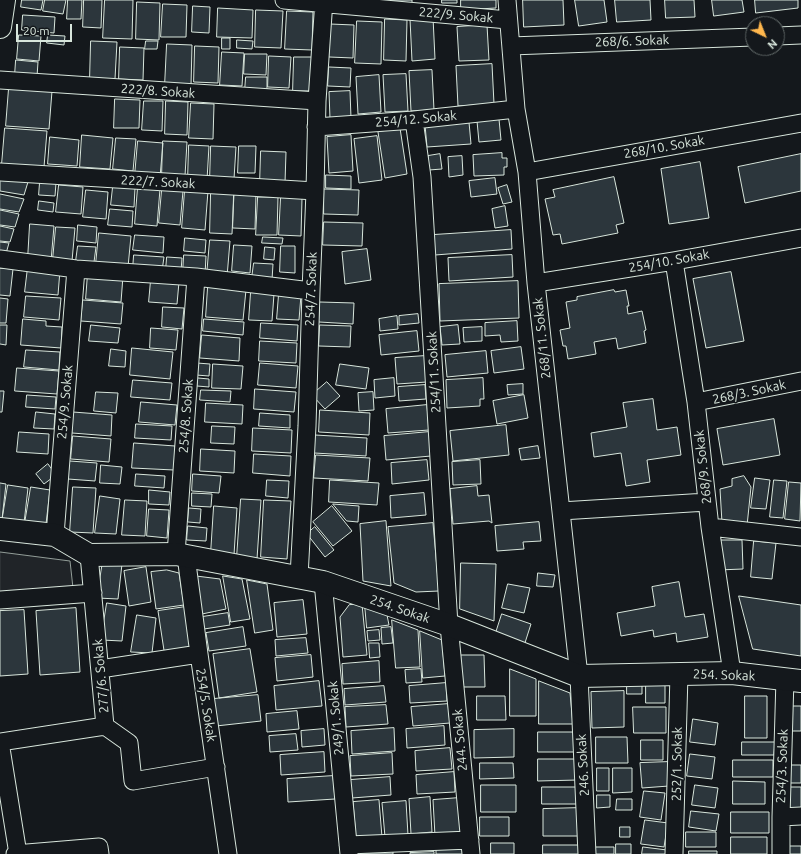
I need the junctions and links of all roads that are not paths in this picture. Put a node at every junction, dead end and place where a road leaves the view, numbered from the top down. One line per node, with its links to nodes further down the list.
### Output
1 (4, 0): 6 (street)
2 (284, 0): 4 (street, 222/9. Sokak)
3 (507, 0): 5 (street, 268/11. Sokak)
4 (324, 2): 5 (street, 222/9. Sokak); 12 (street, 254/7. Sokak)
5 (508, 20): 10 (street, 268/11. Sokak)
6 (0, 27)
7 (801, 35): 8 (street)
8 (785, 36)
9 (745, 37): 10 (street, 268/6. Sokak)
10 (511, 46): 13 (street, 268/11. Sokak)
11 (0, 80): 12 (street, 222/8. Sokak)
12 (317, 102): 16 (street, 254/7. Sokak)
13 (516, 109): 14 (street, 254/12. Sokak); 18 (street, 268/11. Sokak)
14 (414, 120): 16 (street, 254/12. Sokak); 41 (street, 254/11. Sokak)
15 (801, 123): 18 (street, 268/10. Sokak)
16 (316, 127): 19 (street, 254/7. Sokak)
17 (0, 172): 19 (street, 222/7. Sokak)
18 (527, 172): 25 (street, 268/11. Sokak)
19 (315, 191): 26 (street, 254/7. Sokak)
20 (801, 238): 22 (street, 254/10. Sokak)
21 (0, 259): 23 (street)
22 (674, 261): 25 (street, 254/10. Sokak); 28 (street, 268/9. Sokak)
23 (76, 268): 24 (street); 33 (street, 254/9. Sokak)
24 (196, 277): 26 (street); 36 (street, 254/8. Sokak)
25 (536, 283): 30 (street, 268/11. Sokak)
26 (311, 291): 37 (street, 254/7. Sokak)
27 (801, 381): 28 (street, 268/3. Sokak)
28 (696, 402): 29 (street, 268/9. Sokak)
29 (707, 502): 30 (street); 31 (street, 268/9. Sokak)
30 (561, 511): 46 (street, 268/11. Sokak)
31 (710, 527): 34 (street); 44 (street, 268/9. Sokak)
32 (0, 529): 33 (street)
33 (55, 534): 35 (street)
34 (801, 537)
35 (89, 555): 36 (street, 254. Sokak); 39 (street, 277/6. Sokak)
36 (181, 555): 37 (street, 254. Sokak); 42 (street, 254/5. Sokak)
37 (299, 577): 38 (street, 254. Sokak)
38 (323, 582): 41 (street, 254. Sokak); 54 (street, 249/1. Sokak)
39 (93, 593): 40 (street); 43 (street, 277/6. Sokak)
40 (0, 600)
41 (449, 625): 46 (street, 254. Sokak); 53 (street, 244. Sokak)
42 (199, 654): 43 (street); 50 (street, 254/5. Sokak)
43 (100, 669): 48 (street, 277/6. Sokak)
44 (732, 673): 45 (street, 254. Sokak); 47 (street, 254. Sokak)
45 (679, 674): 46 (street, 254. Sokak); 59 (street, 252/1. Sokak)
46 (579, 676): 58 (street, 246. Sokak)
47 (793, 680): 52 (street, 254/3. Sokak)
48 (105, 726): 49 (street, 277/6. Sokak); 50 (street)
49 (0, 742): 55 (street)
50 (216, 767): 57 (street, 254/5. Sokak)
51 (801, 816): 52 (street)
52 (781, 817): 60 (street, 254/3. Sokak)
53 (470, 847): 54 (street)
54 (349, 849)
55 (17, 854): 56 (street)
56 (100, 854)
57 (228, 854)
58 (587, 854)
59 (674, 854)
60 (781, 854)

